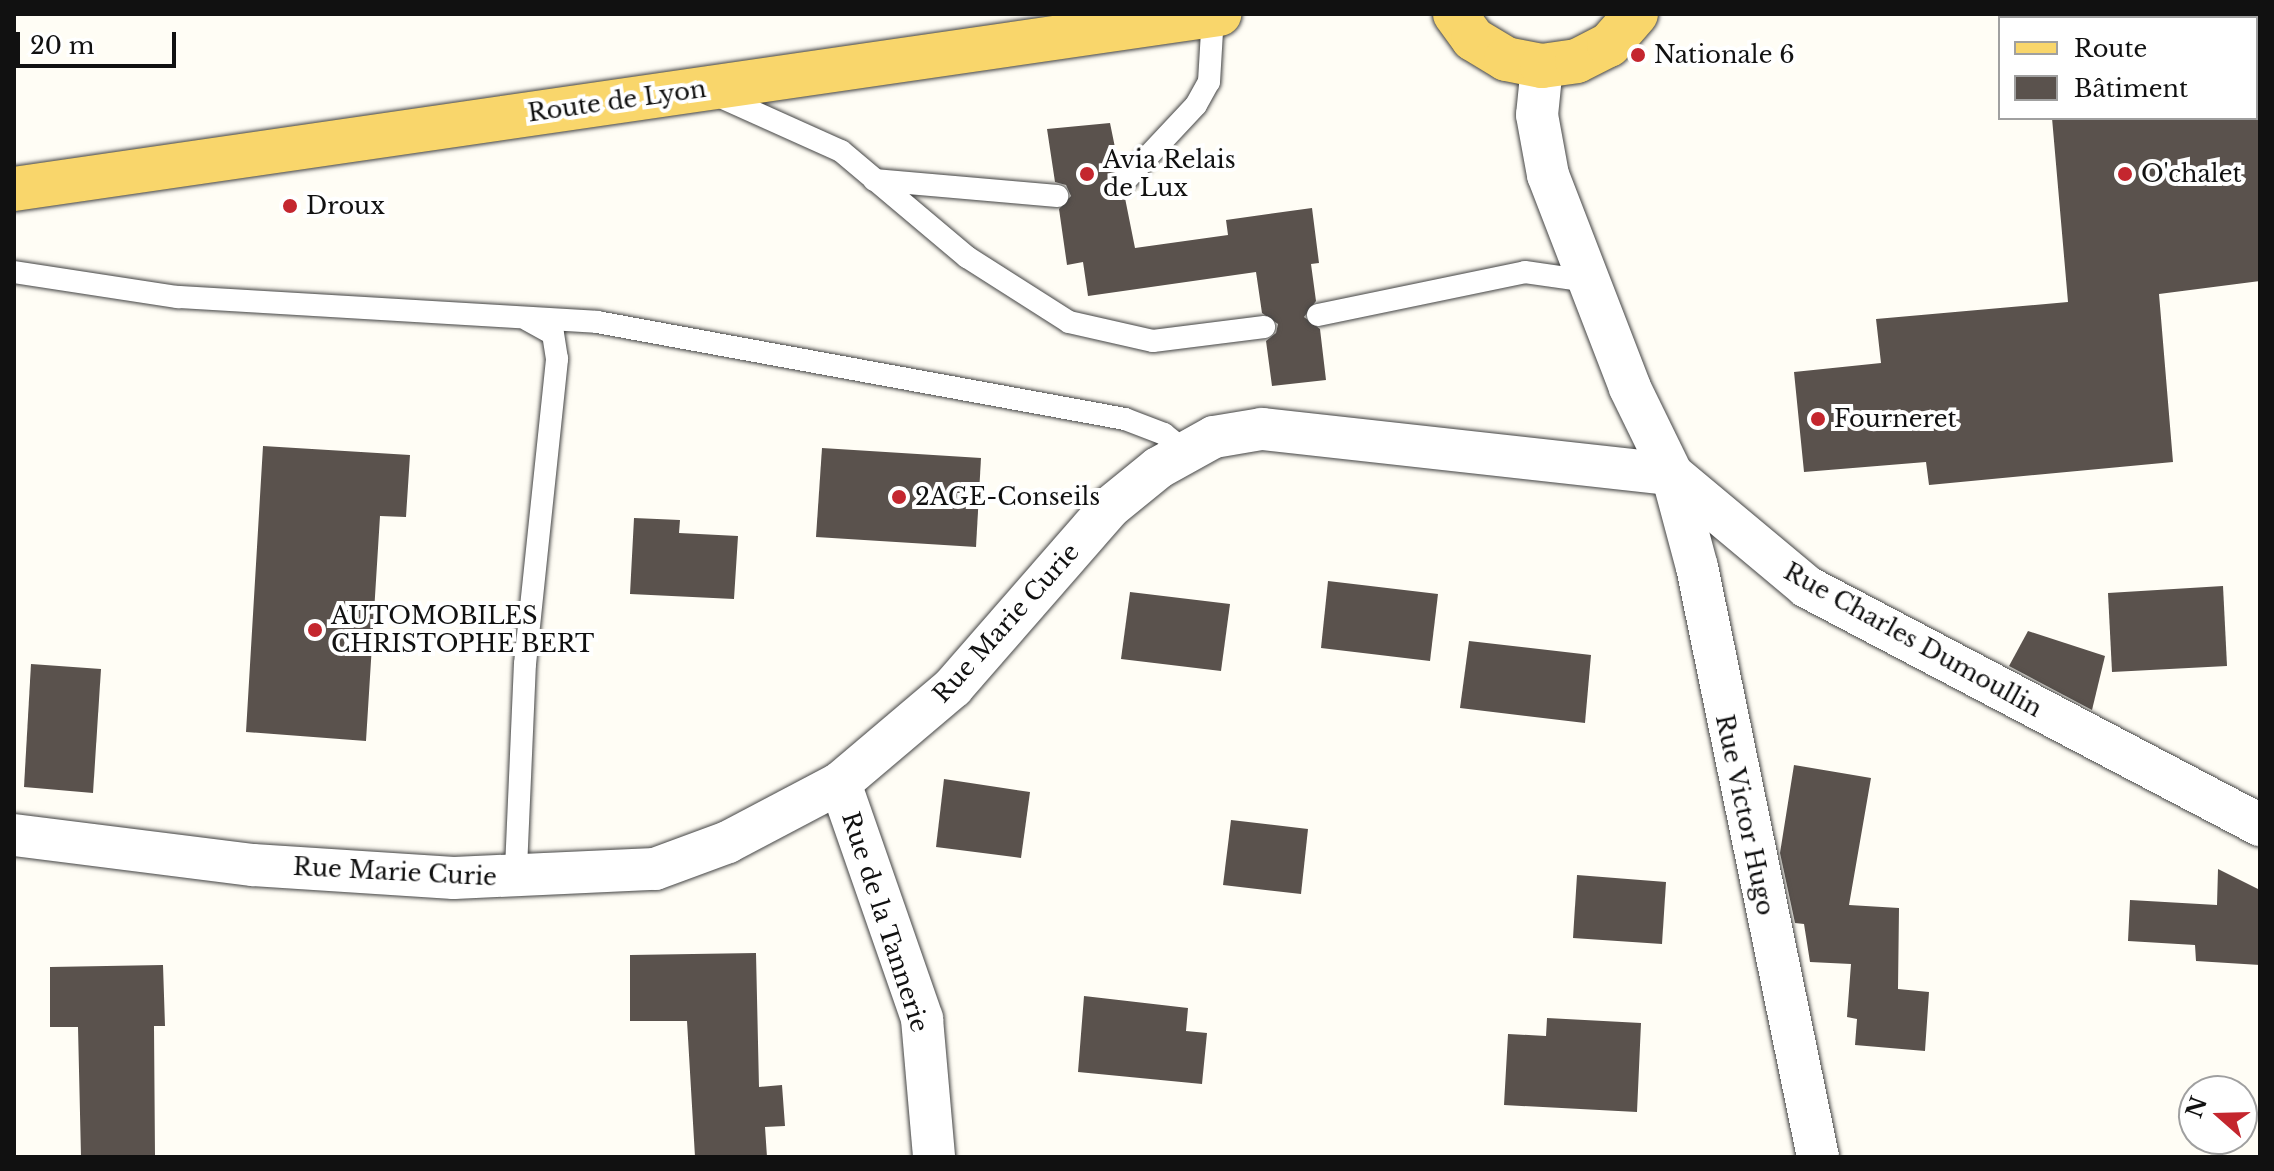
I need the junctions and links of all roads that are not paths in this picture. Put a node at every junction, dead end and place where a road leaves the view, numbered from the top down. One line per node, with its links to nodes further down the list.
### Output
1 (1219, 14): 4 (main road, Route de Lyon)
2 (1455, 14): 5 (main road)
3 (1636, 14): 5 (main road)
4 (1213, 15): 6 (main road, Route de Lyon); 8 (lane)
5 (1542, 66): 12 (street, Rue Charles Dumoullin)
6 (702, 89): 7 (lane); 9 (main road, Route de Lyon)
7 (874, 180): 10 (lane); 15 (lane)
8 (1122, 184)
9 (14, 189)
10 (1057, 196)
11 (14, 272): 14 (lane)
12 (1588, 281): 13 (lane); 17 (street, Rue Charles Dumoullin)
13 (1318, 315)
14 (523, 318): 16 (lane); 21 (lane)
15 (1264, 327)
16 (1186, 452): 17 (street, Rue Marie Curie); 18 (street, Rue Marie Curie)
17 (1672, 474): 19 (street, Rue Charles Dumoullin); 23 (street, Rue Victor Hugo)
18 (840, 783): 21 (street, Rue Marie Curie); 22 (street, Rue de la Tannerie)
19 (2260, 825)
20 (14, 835): 21 (street, Rue Marie Curie)
21 (510, 877)
22 (934, 1157)
23 (1818, 1157)

